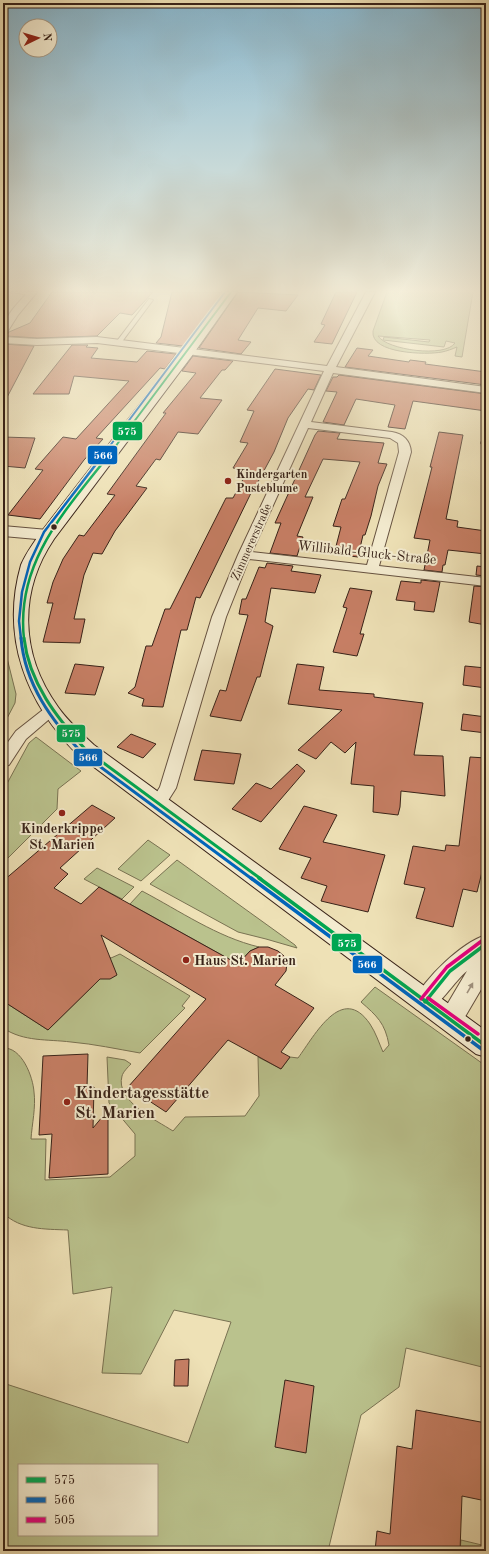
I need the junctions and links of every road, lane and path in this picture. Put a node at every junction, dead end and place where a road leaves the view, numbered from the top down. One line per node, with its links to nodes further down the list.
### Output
1 (178, 365): 8 (main road)
2 (297, 365): 4 (street)
3 (332, 365): 4 (street, Zimmererstraße)
4 (330, 369): 5 (street); 6 (street, Zimmererstraße)
5 (486, 390)
6 (304, 424): 9 (street, Zimmererstraße); 10 (street)
7 (3, 531): 8 (street)
8 (48, 535): 12 (main road)
9 (244, 555): 10 (street, Willibald-Gluck-Straße); 14 (street, Zimmererstraße)
10 (372, 569): 11 (street, Willibald-Gluck-Straße)
11 (486, 582)
12 (49, 712): 13 (street); 14 (main road)
13 (3, 761)
14 (158, 803): 17 (main road)
15 (486, 944): 17 (street)
16 (486, 954): 18 (street, one-way to 16)
17 (425, 1002): 18 (main road)
18 (450, 1020): 19 (main road)
19 (486, 1046)

